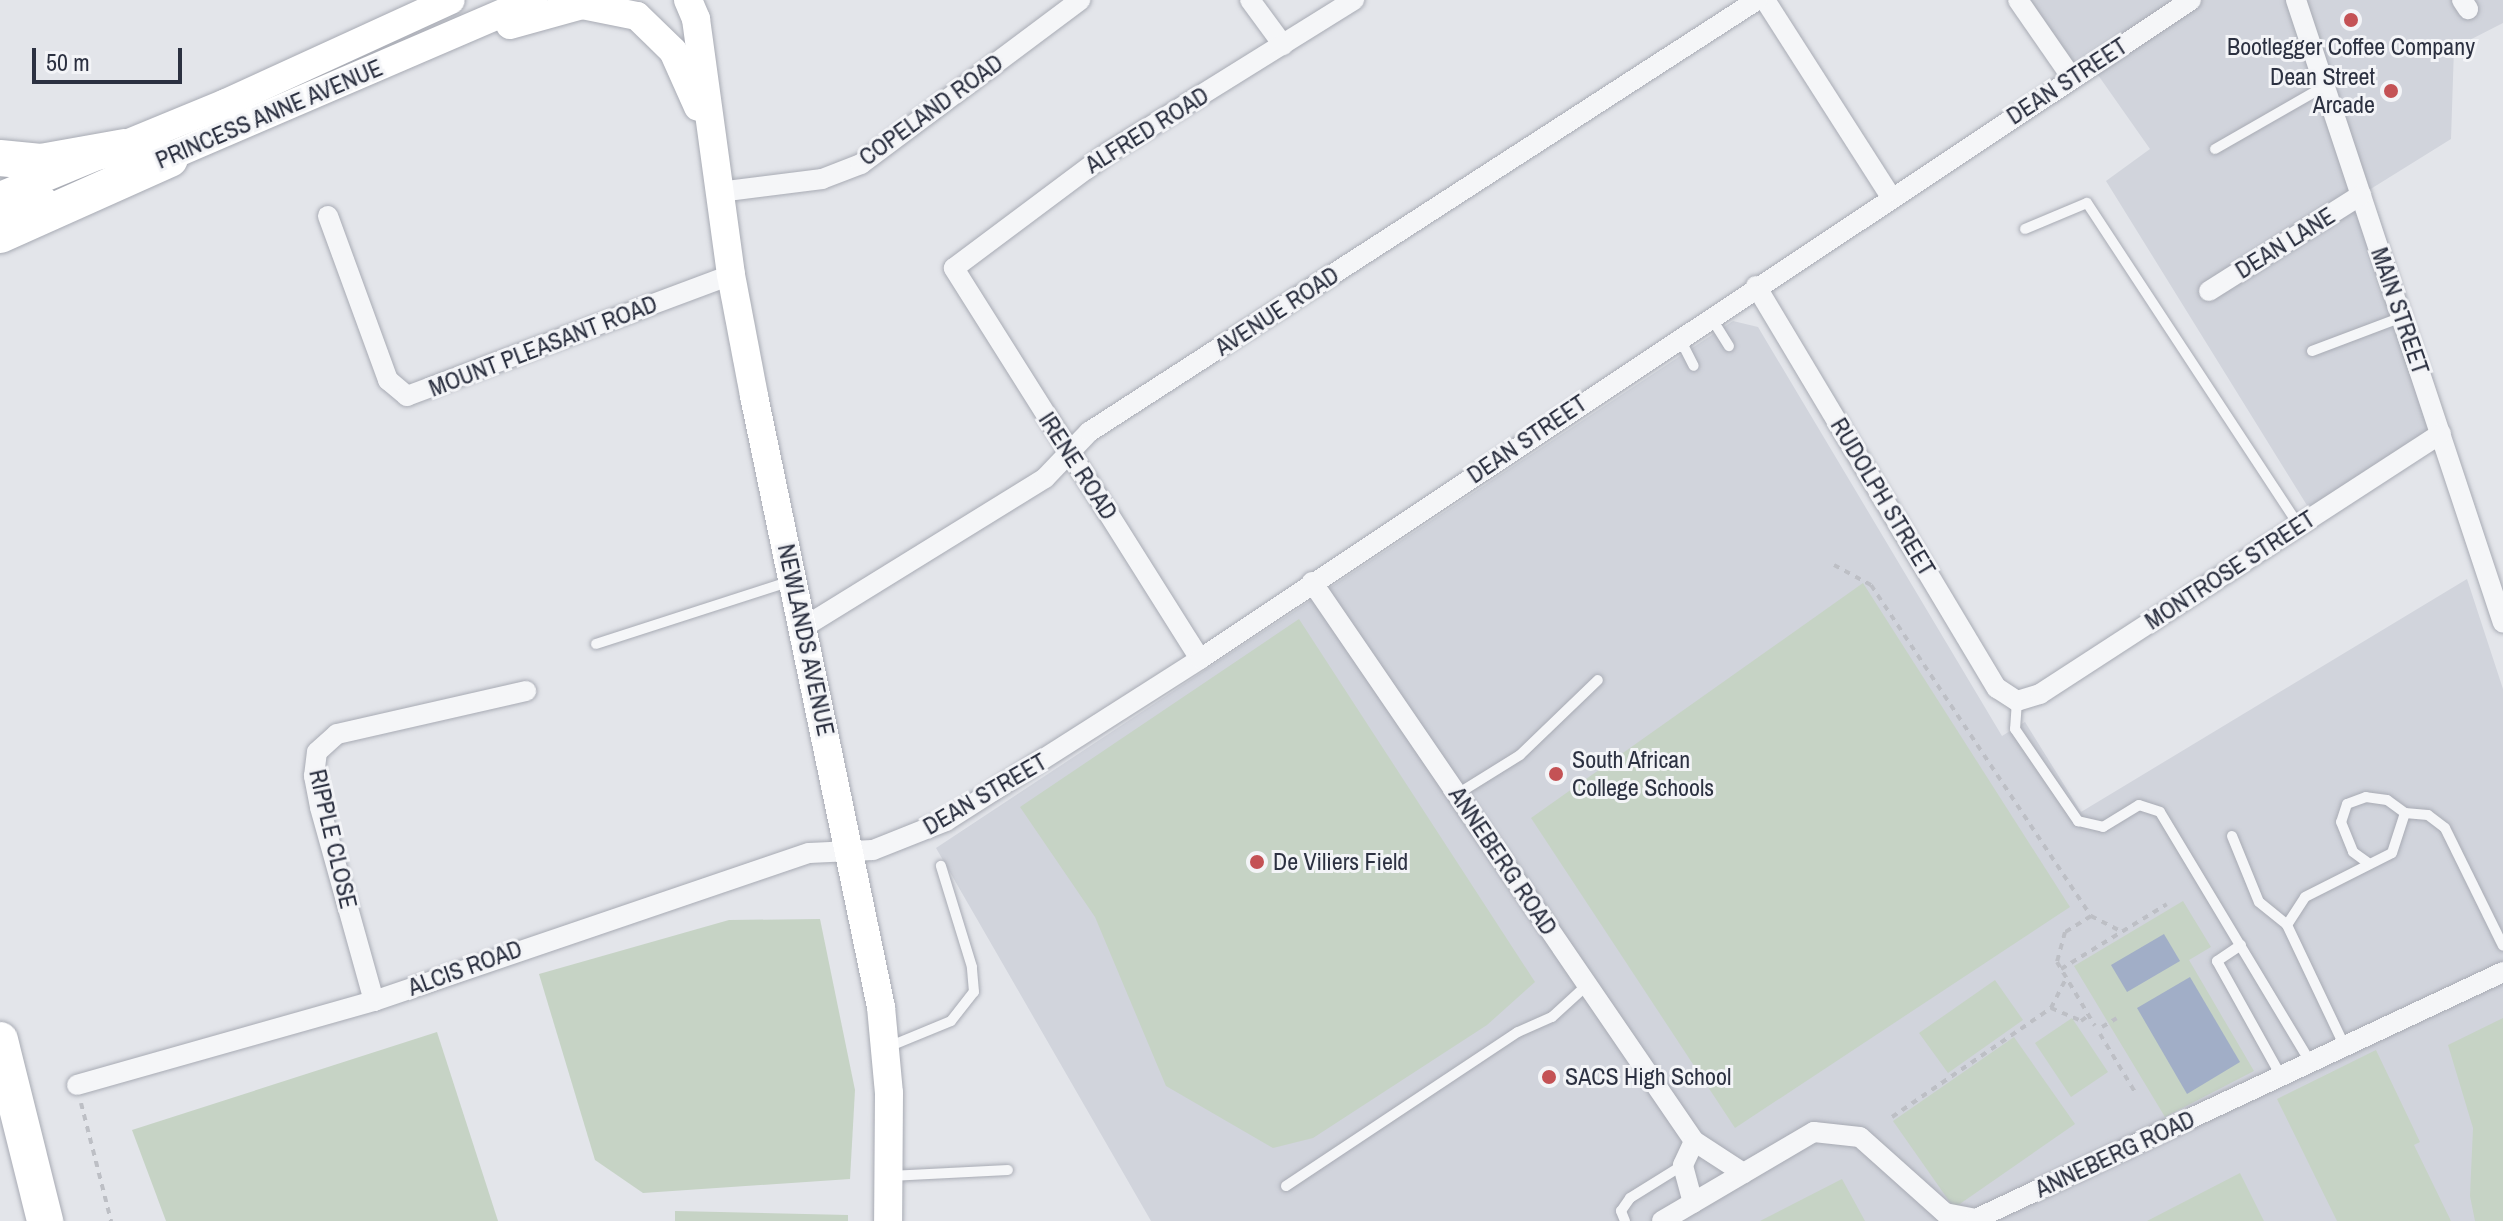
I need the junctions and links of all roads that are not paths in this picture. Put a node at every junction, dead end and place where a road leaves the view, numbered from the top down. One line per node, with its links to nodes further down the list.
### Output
1 (451, 0): 14 (main road, PRINCESS ANNE AVENUE)
2 (488, 0): 14 (main road)
3 (533, 0): 15 (main road, PRINCESS ANNE AVENUE)
4 (671, 0): 17 (main road, NEWLANDS AVENUE)
5 (1080, 0): 25 (street, COPELAND ROAD)
6 (1250, 0): 16 (street)
7 (1354, 0): 16 (street, ALFRED ROAD)
8 (1757, 0): 44 (street, AVENUE ROAD)
9 (1765, 0): 28 (street)
10 (2018, 0): 18 (street)
11 (2191, 0): 18 (street, DEAN STREET)
12 (2296, 0): 19 (street, MAIN STREET)
13 (692, 6): 17 (main road, NEWLANDS AVENUE)
14 (405, 22): 21 (main road, PRINCESS ANNE AVENUE)
15 (453, 34): 20 (main road); 24 (main road, PRINCESS ANNE AVENUE)
16 (1283, 45): 33 (street, ALFRED ROAD)
17 (701, 61): 20 (main road, NEWLANDS AVENUE)
18 (2072, 78): 28 (street, DEAN STREET)
19 (2325, 86): 22 (lane); 27 (street, MAIN STREET)
20 (710, 137): 25 (main road, NEWLANDS AVENUE)
21 (124, 147): 23 (highway); 26 (main road, PRINCESS ANNE AVENUE)
22 (2215, 149)
23 (0, 158)
24 (170, 159): 29 (main road, PRINCESS ANNE AVENUE); 32 (highway)
25 (719, 192): 34 (main road, NEWLANDS AVENUE)
26 (0, 195)
27 (2361, 195): 36 (street, DEAN LANE); 38 (street, MAIN STREET)
28 (1891, 197): 35 (street, DEAN STREET)
29 (0, 214)
30 (328, 216): 34 (street, MOUNT PLEASANT ROAD)
31 (2025, 229): 45 (lane)
32 (0, 235)
33 (954, 274): 44 (street, IRENE ROAD)
34 (731, 275): 46 (main road, NEWLANDS AVENUE)
35 (1756, 286): 37 (street, DEAN STREET); 55 (street, RUDOLPH STREET)
36 (2209, 291)
37 (1711, 317): 39 (street, DEAN STREET); 40 (lane)
38 (2402, 317): 41 (lane); 43 (street, MAIN STREET)
39 (1679, 337): 42 (lane); 47 (street, DEAN STREET)
40 (1729, 346)
41 (2312, 351)
42 (1694, 366)
43 (2441, 434): 45 (street, MONTROSE STREET); 48 (street, MAIN STREET)
44 (1071, 454): 50 (street, AVENUE ROAD); 52 (street, IRENE ROAD)
45 (2298, 524): 55 (street, MONTROSE STREET)
46 (793, 580): 50 (main road, NEWLANDS AVENUE); 51 (lane)
47 (1312, 582): 52 (street, DEAN STREET); 56 (street, ANNEBERG ROAD)
48 (2497, 586): 49 (street, MAIN STREET)
49 (2503, 623)
50 (804, 627): 59 (main road, NEWLANDS AVENUE)
51 (596, 644)
52 (1200, 659): 59 (street, DEAN STREET)
53 (1598, 680): 56 (lane)
54 (526, 691): 67 (street, RIPPLE CLOSE)
55 (2017, 701): 63 (lane)
56 (1459, 793): 66 (street, ANNEBERG ROAD)
57 (2405, 813): 60 (lane); 60 (lane); 64 (lane)
58 (2232, 836): 62 (lane)
59 (851, 849): 67 (street, ALCIS ROAD); 69 (main road, NEWLANDS AVENUE)
60 (2368, 863): 62 (lane)
61 (941, 866): 69 (lane)
62 (2287, 925): 70 (lane)
63 (2241, 945): 71 (lane); 72 (lane)
64 (2503, 946)
65 (2503, 972): 70 (street, ANNEBERG ROAD)
66 (1586, 986): 74 (street, ANNEBERG ROAD); 79 (lane)
67 (374, 1001): 73 (street, ALCIS ROAD)
68 (0, 1040): 81 (highway)
69 (886, 1047): 78 (main road, NEWLANDS AVENUE)
70 (2345, 1047): 71 (street, ANNEBERG ROAD)
71 (2311, 1063): 72 (street, ANNEBERG ROAD)
72 (2281, 1076): 77 (street, ANNEBERG ROAD)
73 (77, 1085)
74 (1694, 1141): 75 (street); 77 (street, ANNEBERG ROAD)
75 (1683, 1165): 80 (street); 83 (lane)
76 (1008, 1170): 78 (lane)
77 (1743, 1173): 80 (street, ANNEBERG ROAD)
78 (888, 1176): 82 (main road, NEWLANDS AVENUE)
79 (1286, 1186)
80 (1693, 1203): 84 (street, ANNEBERG ROAD)
81 (45, 1221)
82 (888, 1221)
83 (1625, 1221)
84 (1662, 1221)

